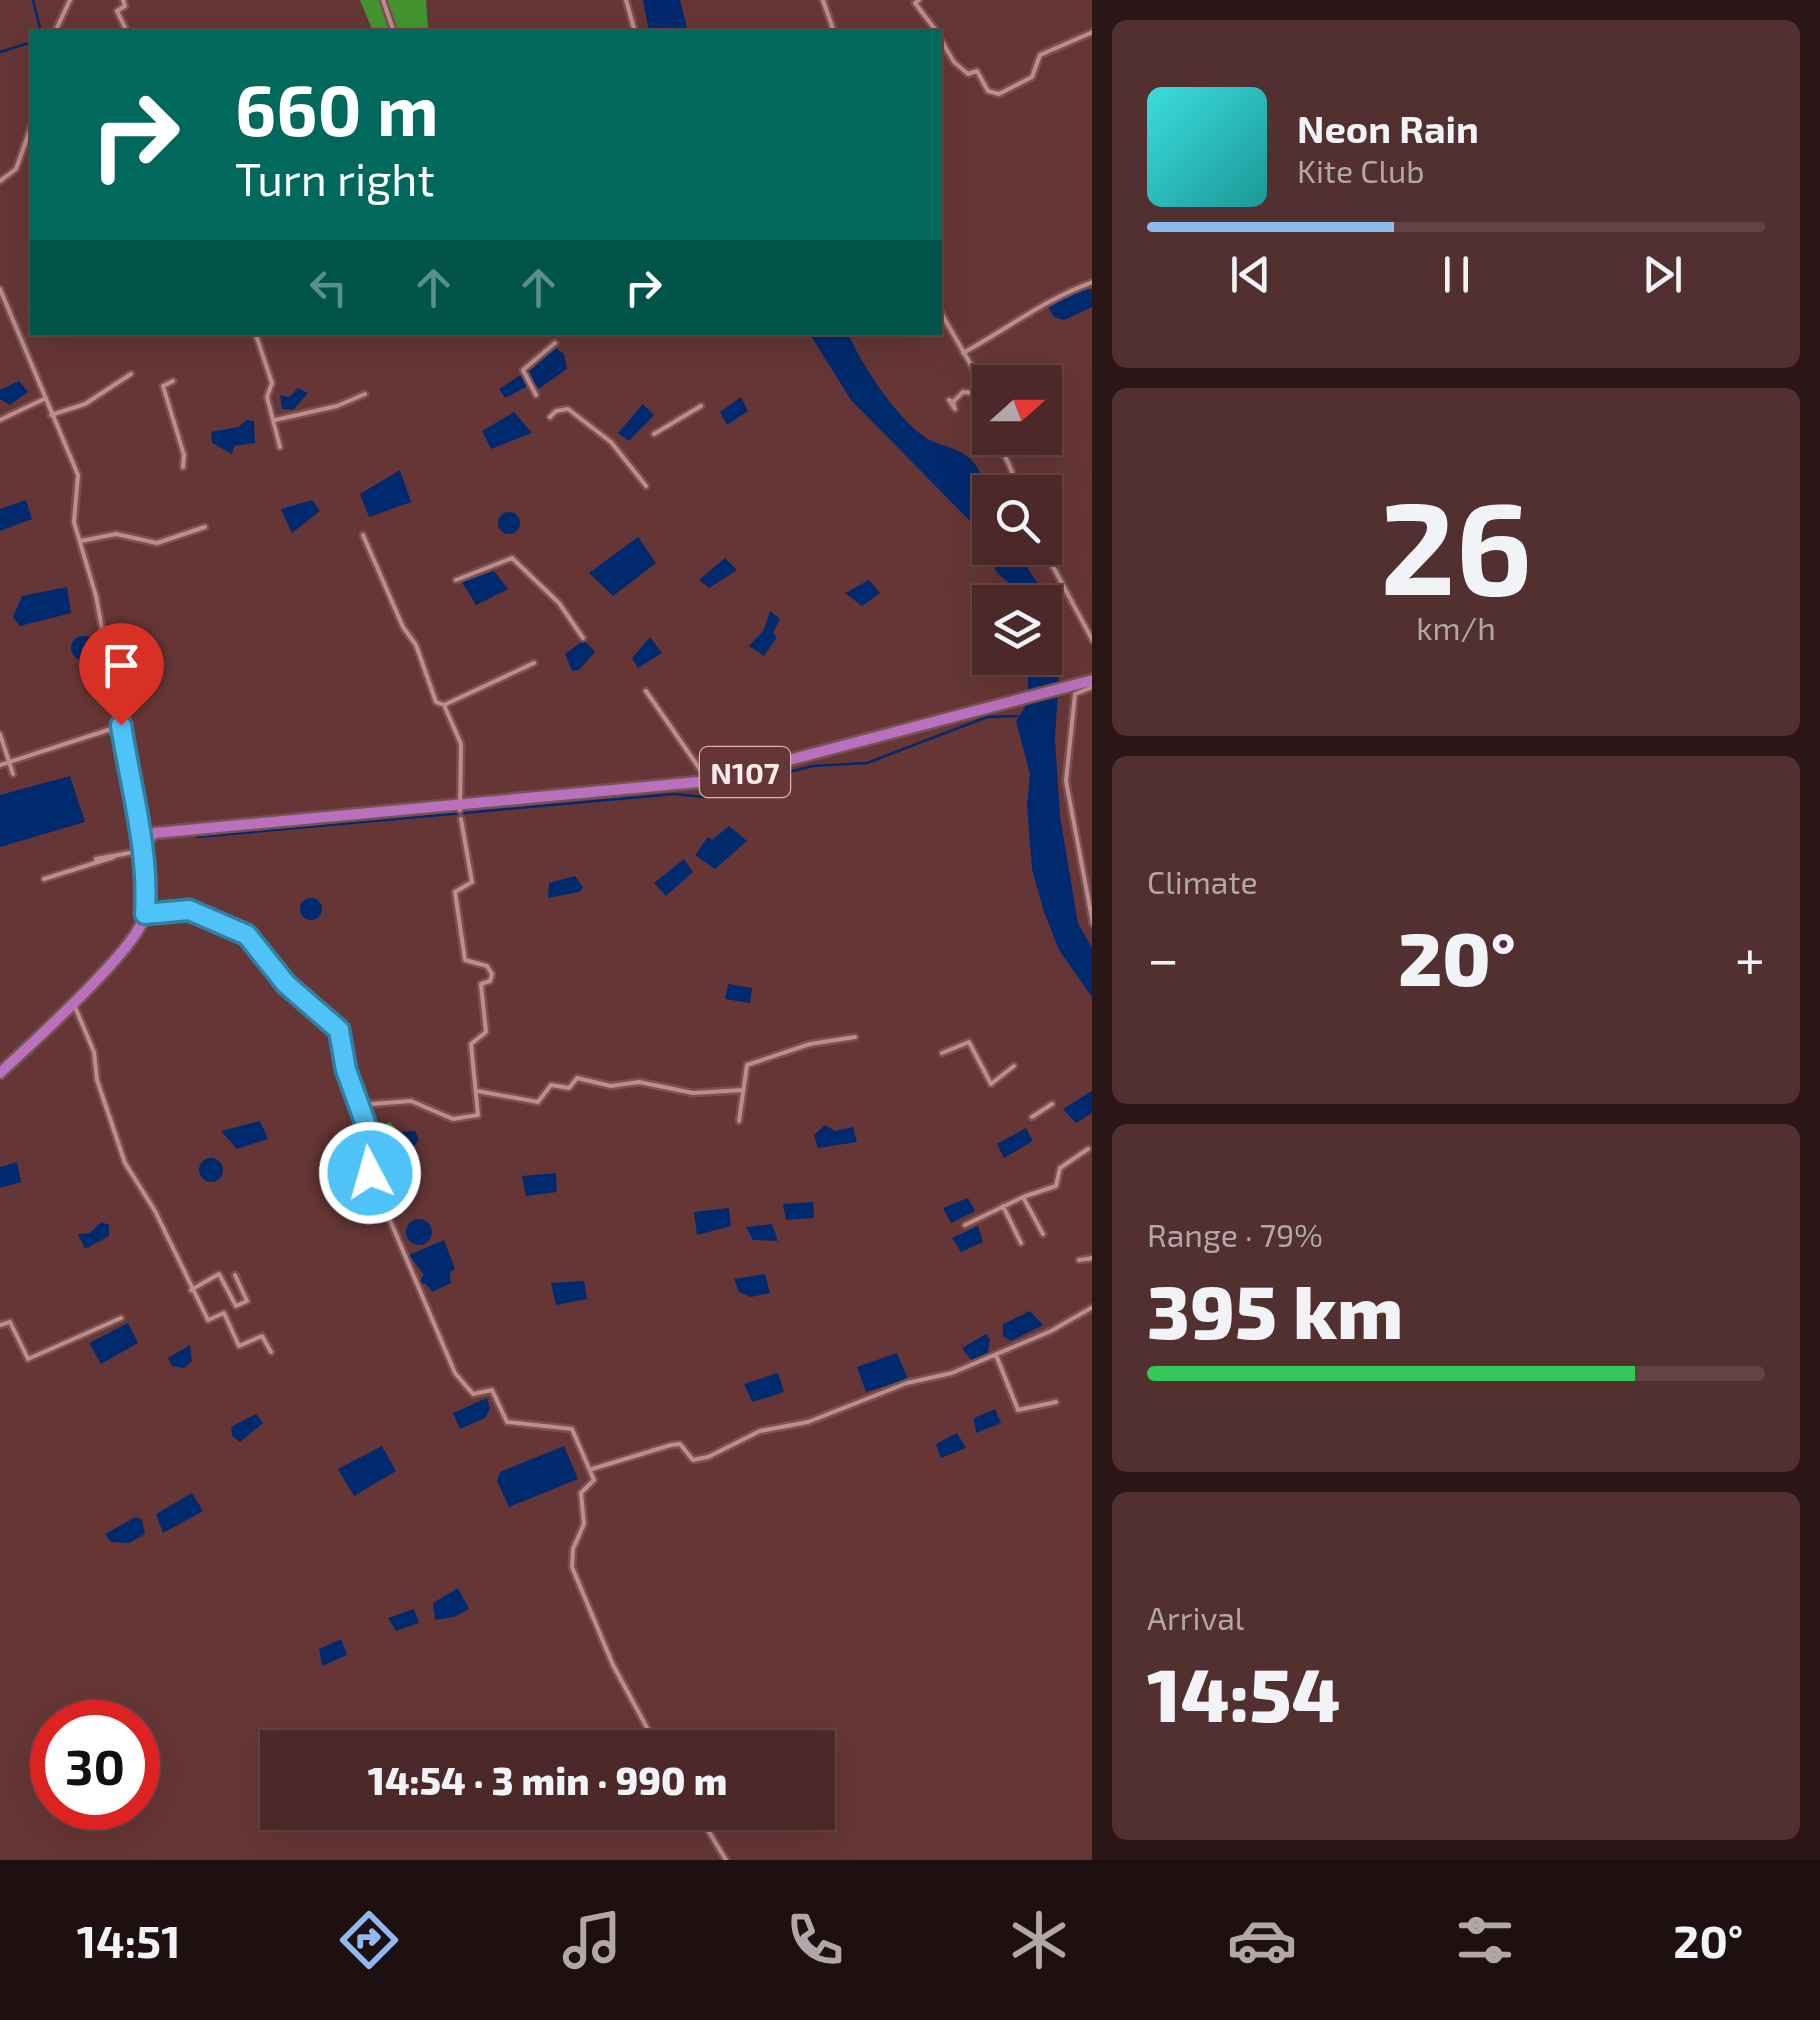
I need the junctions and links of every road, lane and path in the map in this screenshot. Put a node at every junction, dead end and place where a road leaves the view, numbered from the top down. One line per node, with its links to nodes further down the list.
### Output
1 (70, 0): 7 (street)
2 (123, 0): 8 (street)
3 (383, 0): 9 (street)
4 (626, 0): 10 (street)
5 (823, 0): 11 (street)
6 (918, 0): 12 (street)
7 (56, 30)
8 (126, 30)
9 (393, 30)
10 (634, 30)
11 (833, 30)
12 (933, 30)
13 (1092, 32): 14 (street)
14 (942, 42)
15 (30, 130): 16 (street)
16 (0, 181)
17 (1092, 282): 22 (street)
18 (0, 289): 29 (street)
19 (942, 316): 22 (street)
20 (257, 335): 35 (street)
21 (555, 344): 28 (street)
22 (963, 353): 23 (street)
23 (972, 368)
24 (131, 374): 32 (street)
25 (173, 380): 38 (street)
26 (972, 393): 30 (street)
27 (365, 394): 35 (street)
28 (536, 395)
29 (44, 399): 32 (street); 34 (street)
30 (953, 402)
31 (701, 406): 36 (street)
32 (51, 416): 42 (street)
33 (550, 417): 39 (street)
34 (0, 420)
35 (275, 420): 37 (street)
36 (654, 434)
37 (280, 448)
38 (183, 467)
39 (646, 486)
40 (205, 527): 42 (street)
41 (363, 535): 50 (street)
42 (81, 541): 52 (street)
43 (1052, 565): 46 (street)
44 (456, 580): 45 (street)
45 (584, 638)
46 (1092, 640)
47 (534, 663): 50 (street)
48 (1092, 683): 56 (highway, N107); 64 (street)
49 (646, 692): 56 (street)
50 (444, 705): 57 (street)
51 (0, 734): 53 (street)
52 (122, 736): 53 (street); 59 (street)
53 (8, 763): 54 (street); 55 (street)
54 (0, 765)
55 (13, 774)
56 (709, 781): 57 (highway, N107)
57 (459, 807): 59 (highway, N107)
58 (460, 819): 71 (street)
59 (144, 845): 60 (street); 63 (highway)
60 (114, 857): 61 (street); 62 (street)
61 (96, 859)
62 (44, 879)
63 (145, 914): 65 (highway); 73 (street)
64 (1092, 924)
65 (72, 1004): 69 (highway); 85 (street)
66 (855, 1038): 70 (street)
67 (942, 1053): 68 (street)
68 (1014, 1066)
69 (0, 1073)
70 (743, 1090): 71 (street); 75 (street)
71 (476, 1091): 73 (street)
72 (1052, 1104): 74 (street)
73 (358, 1105): 92 (street)
74 (1032, 1117)
75 (739, 1121)
76 (1088, 1149): 77 (street)
77 (1023, 1197): 78 (street); 80 (street)
78 (1004, 1206): 79 (street); 81 (street)
79 (965, 1224)
80 (1044, 1234)
81 (1021, 1243)
82 (1092, 1258): 83 (street)
83 (1078, 1260)
84 (235, 1275): 85 (street)
85 (191, 1290): 89 (street)
86 (1092, 1307): 90 (street)
87 (120, 1318): 88 (street)
88 (0, 1324)
89 (271, 1352)
90 (996, 1355): 91 (street); 92 (street)
91 (1056, 1402)
92 (592, 1470): 93 (street)
93 (648, 1730)
94 (708, 1830): 95 (street)
95 (726, 1860)

